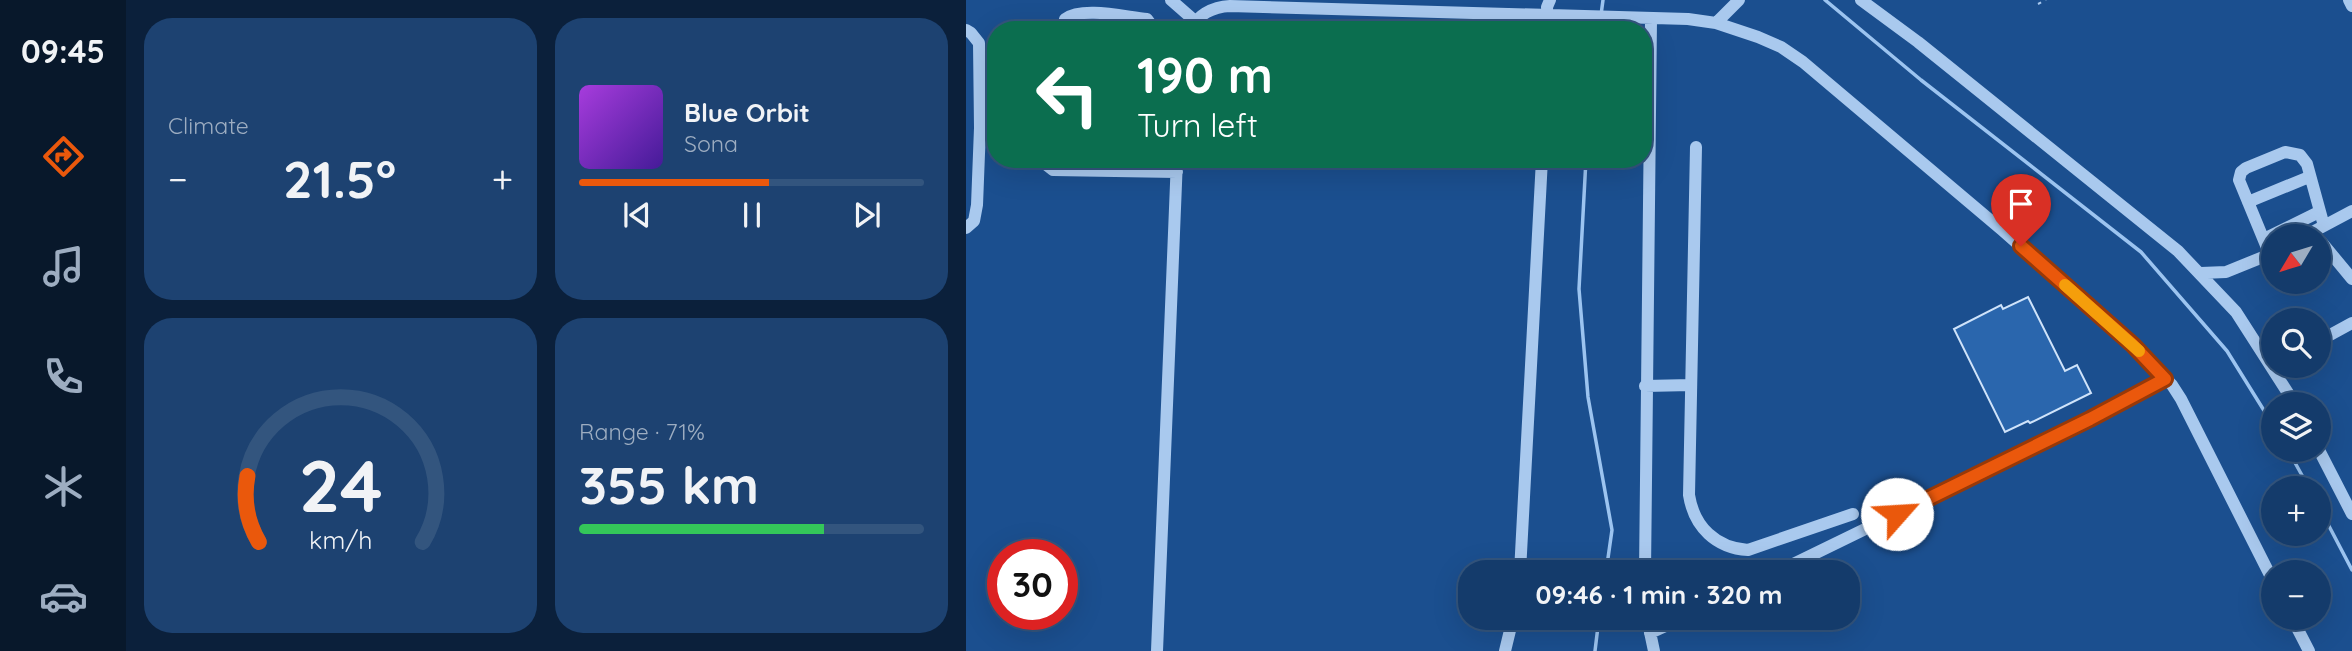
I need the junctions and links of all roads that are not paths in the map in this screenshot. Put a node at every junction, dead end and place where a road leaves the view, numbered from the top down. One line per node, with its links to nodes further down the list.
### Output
1 (1171, 0): 10 (street)
2 (1550, 0): 13 (street)
3 (1739, 0): 15 (street)
4 (1861, 0): 34 (street)
5 (2349, 0): 6 (street)
6 (2352, 6)
7 (1651, 20): 14 (street); 15 (street)
8 (1065, 21): 9 (street)
9 (1148, 21)
10 (1189, 21)
11 (1197, 21): 12 (street)
12 (1511, 21)
13 (1548, 21)
14 (1617, 21)
15 (1716, 23): 39 (street)
16 (966, 30): 30 (street)
17 (1696, 147): 40 (street)
18 (1050, 168): 19 (street)
19 (1115, 168)
20 (1177, 168): 53 (street)
21 (1542, 168): 45 (street)
22 (1649, 168): 41 (street)
23 (2309, 177): 24 (street); 24 (street); 26 (street)
24 (2248, 202): 31 (street)
25 (2352, 211): 29 (street)
26 (2319, 212): 27 (street); 28 (street)
27 (2295, 224)
28 (2317, 224)
29 (2331, 224)
30 (966, 228)
31 (2261, 232)
32 (2331, 253): 35 (street)
33 (2261, 258): 34 (street)
34 (2201, 273): 38 (street)
35 (2352, 279)
36 (2352, 323): 37 (street)
37 (2331, 334)
38 (2261, 348)
39 (2165, 379): 47 (street); 48 (street)
40 (1691, 385): 41 (street); 43 (street)
41 (1645, 386): 46 (street)
42 (2325, 462): 44 (street)
43 (1853, 514)
44 (2352, 514)
45 (1521, 560)
46 (1645, 560)
47 (1802, 560)
48 (2263, 560)
49 (1510, 630): 54 (street)
50 (1655, 630): 52 (street)
51 (2298, 630): 56 (street)
52 (1650, 632): 55 (street)
53 (1157, 651)
54 (1505, 651)
55 (1654, 651)
56 (2309, 651)

